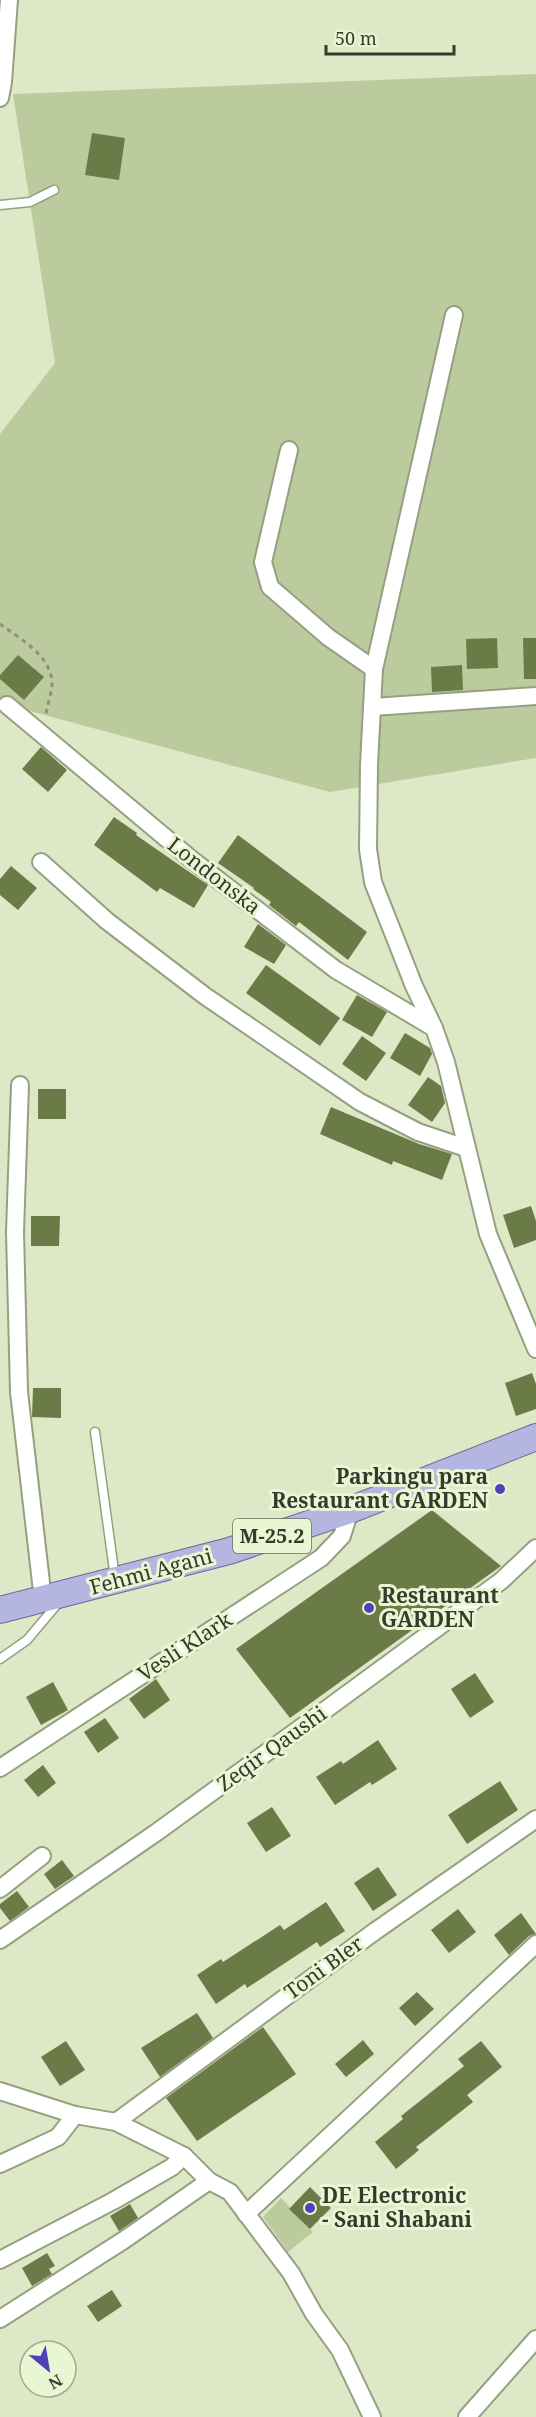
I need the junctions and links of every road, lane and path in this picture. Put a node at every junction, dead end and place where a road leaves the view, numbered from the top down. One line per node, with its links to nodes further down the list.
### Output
1 (9, 0): 2 (street)
2 (1, 87)
3 (54, 190): 4 (lane)
4 (0, 205)
5 (454, 315): 8 (street)
6 (289, 450): 8 (street)
7 (0, 624): 12 (path)
8 (374, 669): 11 (street)
9 (536, 696): 11 (street)
10 (7, 705): 12 (street, Londonska)
11 (372, 707): 14 (street)
12 (42, 734): 14 (street, Londonska)
13 (41, 862): 16 (street)
14 (434, 1028): 16 (street)
15 (21, 1085): 23 (street)
16 (466, 1148): 17 (street)
17 (536, 1349)
18 (95, 1432): 22 (lane)
19 (536, 1437): 20 (main road, Fehmi Agani / M-25.2)
20 (350, 1510): 22 (main road, Fehmi Agani / M-25.2); 26 (street, Vesli Klark)
21 (536, 1548): 30 (street, Zeqir Qaushi)
22 (116, 1582): 23 (main road, Fehmi Agani / M-25.2)
23 (54, 1597): 24 (main road, Fehmi Agani / M-25.2); 25 (lane)
24 (0, 1610)
25 (0, 1659)
26 (0, 1768)
27 (536, 1819): 34 (street, Toni Bler)
28 (42, 1856): 29 (street)
29 (0, 1889)
30 (0, 1940)
31 (536, 1944): 38 (street)
32 (0, 2091): 33 (street)
33 (75, 2115): 34 (street); 36 (street)
34 (116, 2122): 35 (street)
35 (184, 2156): 37 (street); 39 (street)
36 (0, 2164)
37 (209, 2181): 38 (street); 40 (street)
38 (246, 2214): 42 (street)
39 (0, 2260)
40 (0, 2319)
41 (536, 2339): 43 (street)
42 (372, 2417)
43 (467, 2417)

